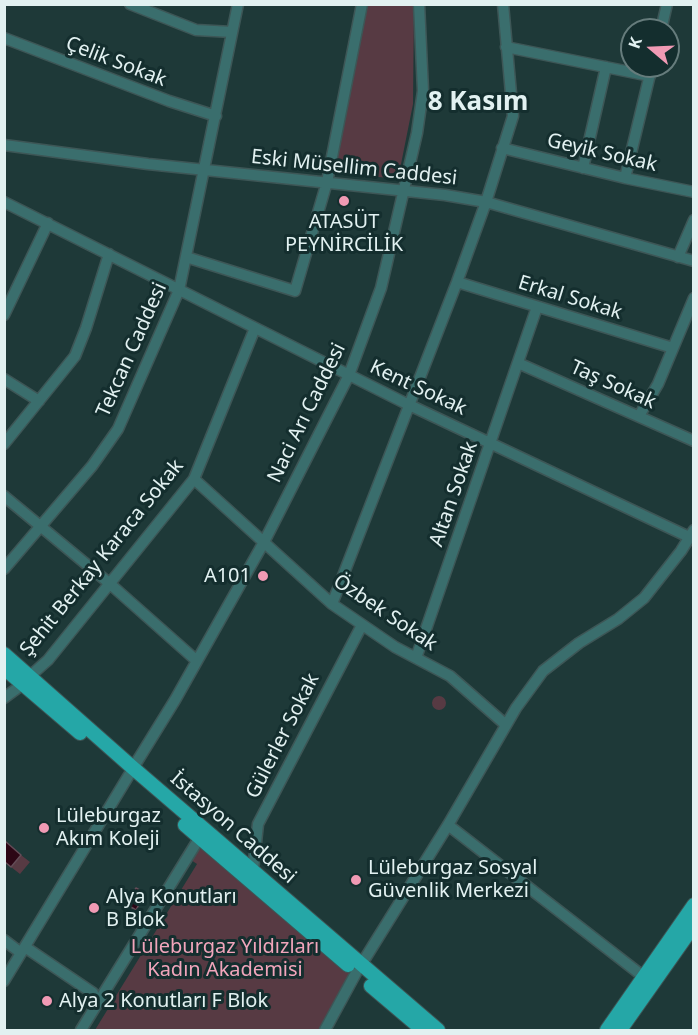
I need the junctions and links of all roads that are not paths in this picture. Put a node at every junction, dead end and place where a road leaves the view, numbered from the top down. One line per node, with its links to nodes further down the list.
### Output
1 (130, 4): 6 (street)
2 (238, 4): 6 (street, Tekcan Caddesi)
3 (362, 4): 18 (street)
4 (419, 4): 19 (street, Naci Arı Caddesi)
5 (503, 4): 8 (street)
6 (232, 32): 12 (street, Tekcan Caddesi)
7 (4, 39): 12 (street, Çelik Sokak)
8 (506, 47): 9 (street); 14 (street)
9 (606, 67): 10 (street); 15 (street)
10 (620, 68)
11 (649, 78): 17 (street)
12 (216, 116): 16 (street, Tekcan Caddesi)
13 (4, 145): 16 (street, Eski Müsellim Caddesi)
14 (502, 148): 15 (street, Geyik Sokak); 21 (street)
15 (583, 168): 17 (street, Geyik Sokak)
16 (203, 170): 18 (street, Eski Müsellim Caddesi); 26 (street, Tekcan Caddesi)
17 (625, 178): 20 (street, Geyik Sokak)
18 (327, 183): 19 (street, Eski Müsellim Caddesi); 26 (street)
19 (403, 191): 21 (street, Eski Müsellim Caddesi); 37 (street, Naci Arı Caddesi)
20 (693, 192)
21 (486, 202): 27 (street, Eski Müsellim Caddesi); 29 (street)
22 (6, 207): 24 (street, Kent Sokak)
23 (693, 220): 27 (street)
24 (48, 223): 25 (street, Kent Sokak); 33 (street)
25 (109, 254): 30 (street, Kent Sokak); 39 (street)
26 (186, 257): 30 (street, Tekcan Caddesi)
27 (678, 257): 28 (street, Eski Müsellim Caddesi)
28 (693, 261)
29 (457, 282): 32 (street, Erkal Sokak); 40 (street)
30 (179, 290): 34 (street, Kent Sokak); 47 (street, Tekcan Caddesi)
31 (693, 298): 35 (street)
32 (537, 307): 35 (street, Erkal Sokak); 36 (street, Altan Sokak)
33 (4, 315)
34 (255, 328): 37 (street, Kent Sokak); 45 (street, Şehit Berkay Karaca Sokak)
35 (673, 348): 41 (street)
36 (518, 363): 41 (street, Taş Sokak); 43 (street, Altan Sokak)
37 (349, 375): 40 (street, Kent Sokak); 49 (street, Naci Arı Caddesi)
38 (4, 379): 39 (street)
39 (39, 401): 44 (street)
40 (409, 405): 43 (street, Kent Sokak); 52 (street)
41 (639, 416): 42 (street, Taş Sokak)
42 (693, 441)
43 (491, 442): 48 (street, Kent Sokak); 55 (street, Altan Sokak)
44 (4, 444)
45 (194, 479): 49 (street, Özbek Sokak); 51 (street, Şehit Berkay Karaca Sokak)
46 (4, 496): 47 (street)
47 (41, 526): 50 (street, Tekcan Caddesi); 51 (street)
48 (692, 533): 60 (street)
49 (264, 542): 52 (street, Özbek Sokak); 56 (street, Naci Arı Caddesi)
50 (4, 569)
51 (110, 583): 56 (street); 58 (street, Şehit Berkay Karaca Sokak)
52 (332, 604): 53 (street, Özbek Sokak)
53 (362, 625): 55 (street, Özbek Sokak); 64 (street, Gülerler Sokak)
54 (4, 654): 58 (main road, İstasyon Caddesi)
55 (416, 658): 60 (street, Özbek Sokak)
56 (197, 661): 61 (street, Naci Arı Caddesi)
57 (4, 668): 58 (main road, İstasyon Caddesi)
58 (26, 680): 59 (street, Şehit Berkay Karaca Sokak); 61 (main road, İstasyon Caddesi)
59 (4, 698)
60 (506, 725): 62 (street)
61 (131, 772): 63 (main road, İstasyon Caddesi); 64 (main road, İstasyon Caddesi); 68 (street, Naci Arı Caddesi)
62 (448, 825): 69 (street); 70 (street)
63 (200, 837): 69 (main road, İstasyon Caddesi); 73 (street)
64 (253, 870): 69 (main road, İstasyon Caddesi)
65 (693, 905): 70 (main road)
66 (693, 925): 78 (main road)
67 (4, 940): 68 (street)
68 (23, 950): 71 (street, Naci Arı Caddesi); 72 (street)
69 (359, 969): 74 (street); 75 (main road, İstasyon Caddesi); 76 (main road, İstasyon Caddesi)
70 (644, 977): 77 (main road)
71 (4, 981)
72 (93, 993)
73 (81, 1030)
74 (325, 1030)
75 (423, 1030)
76 (438, 1030)
77 (607, 1030)
78 (620, 1030)

